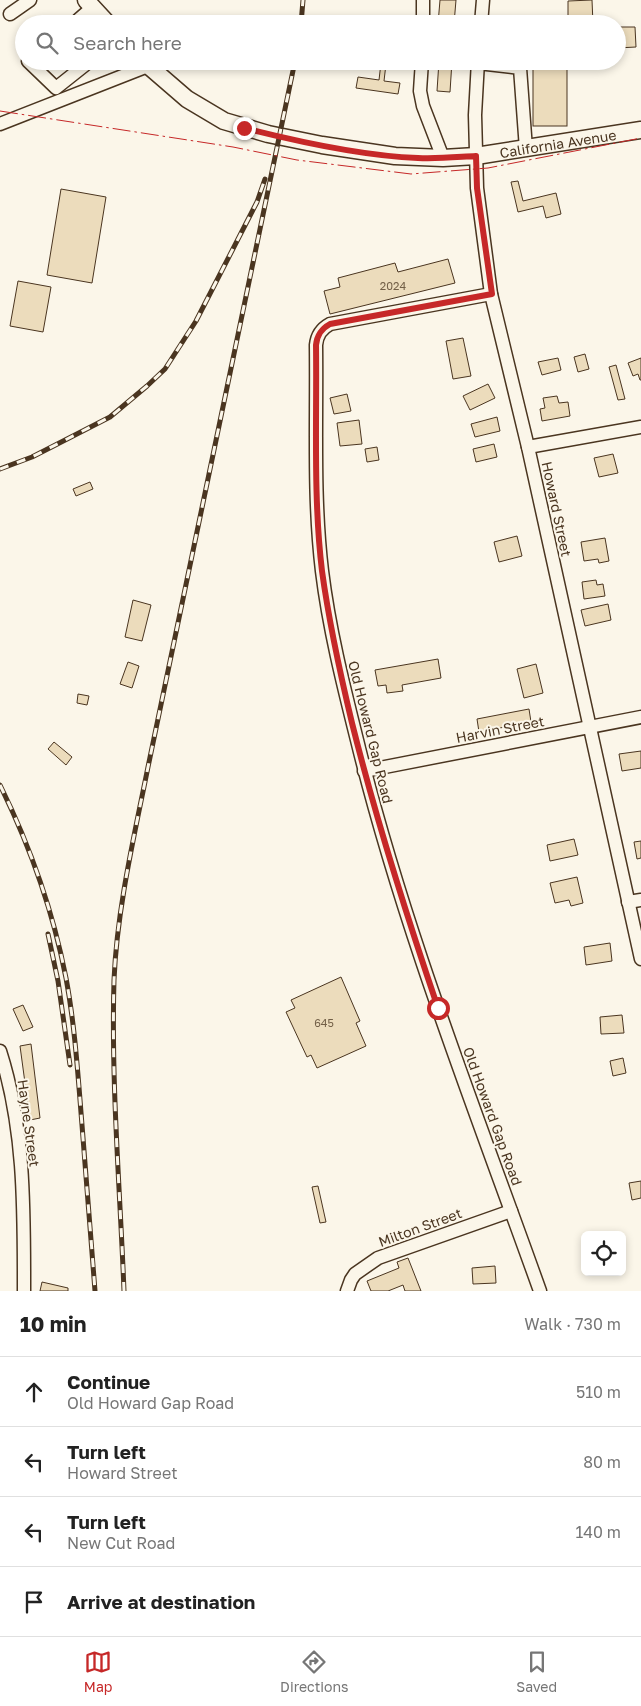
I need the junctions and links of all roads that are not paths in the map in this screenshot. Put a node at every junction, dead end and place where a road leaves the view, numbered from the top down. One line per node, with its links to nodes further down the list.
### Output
1 (30, 0): 5 (street)
2 (423, 0): 8 (street)
3 (483, 0): 9 (street)
4 (90, 4): 6 (street); 7 (main road)
5 (10, 14)
6 (82, 15)
7 (100, 15)
8 (423, 15)
9 (482, 15)
10 (37, 70): 17 (street)
11 (80, 70): 17 (street)
12 (133, 70): 18 (street)
13 (153, 70): 23 (main road, California Avenue)
14 (421, 70): 23 (street)
15 (477, 70): 22 (street, Howard Street)
16 (520, 70): 21 (street)
17 (73, 76): 18 (street)
18 (86, 91): 19 (street)
19 (0, 124)
20 (641, 130): 21 (main road, California Avenue)
21 (526, 149): 22 (main road, California Avenue)
22 (476, 156): 23 (main road, California Avenue); 24 (street, Howard Street)
23 (443, 158)
24 (492, 294): 26 (street, Howard Street); 29 (street, Old Howard Gap Road)
25 (641, 427): 26 (street)
26 (528, 447): 28 (street, Howard Street)
27 (641, 717): 28 (street, Harvin Street)
28 (590, 727): 29 (street, Harvin Street); 30 (street, Howard Street)
29 (364, 771): 33 (street, Old Howard Gap Road)
30 (635, 901): 31 (street, Howard Street)
31 (641, 959)
32 (0, 1051): 35 (street, Hayne Street)
33 (511, 1211): 34 (street, Milton Street); 36 (street, Old Howard Gap Road)
34 (348, 1288)
35 (24, 1291)
36 (540, 1291)

